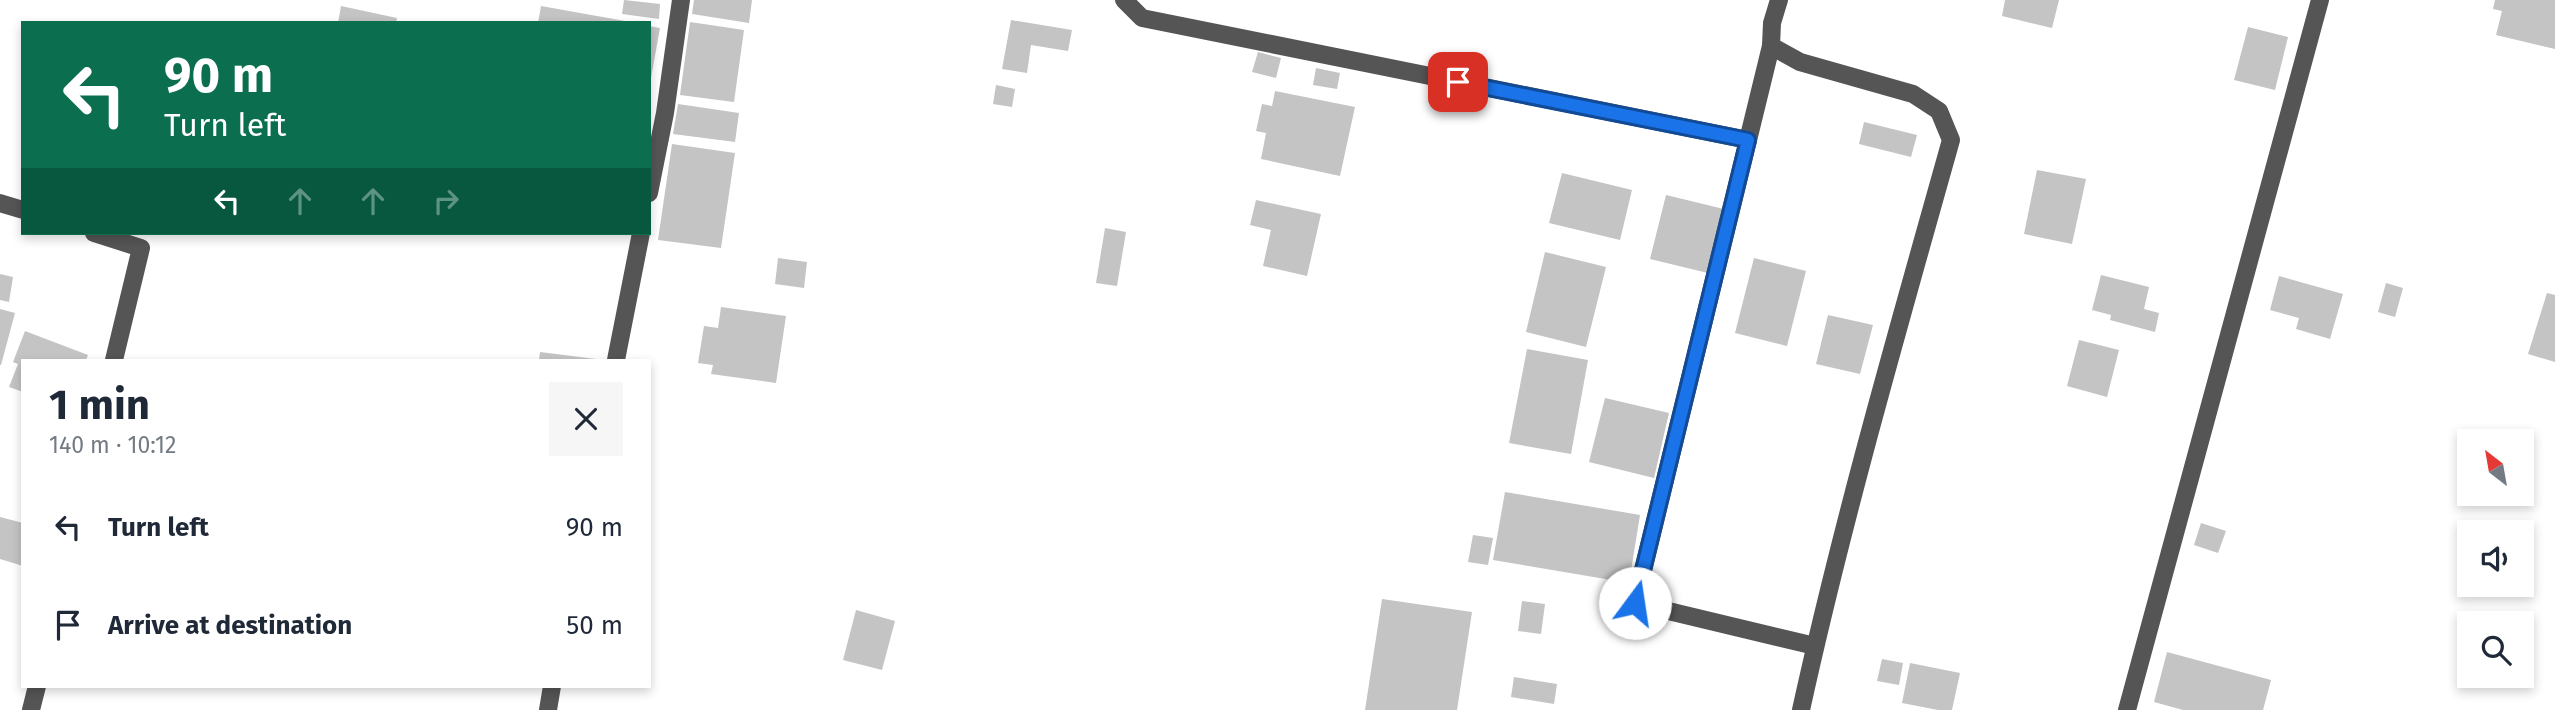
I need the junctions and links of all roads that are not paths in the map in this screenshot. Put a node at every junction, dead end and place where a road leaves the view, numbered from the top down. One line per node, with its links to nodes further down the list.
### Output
1 (681, 0): 7 (street)
2 (1124, 0): 6 (street)
3 (1779, 0): 5 (street)
4 (2320, 0): 20 (street)
5 (1771, 46): 6 (street); 14 (street)
6 (1748, 140): 14 (street)
7 (651, 183)
8 (0, 203): 9 (street)
9 (21, 209)
10 (100, 235): 12 (street)
11 (641, 235): 13 (street)
12 (114, 359)
13 (616, 359)
14 (1815, 646): 19 (street)
15 (36, 688): 17 (street)
16 (552, 688): 18 (street)
17 (31, 710)
18 (548, 710)
19 (1801, 710)
20 (2127, 710)

